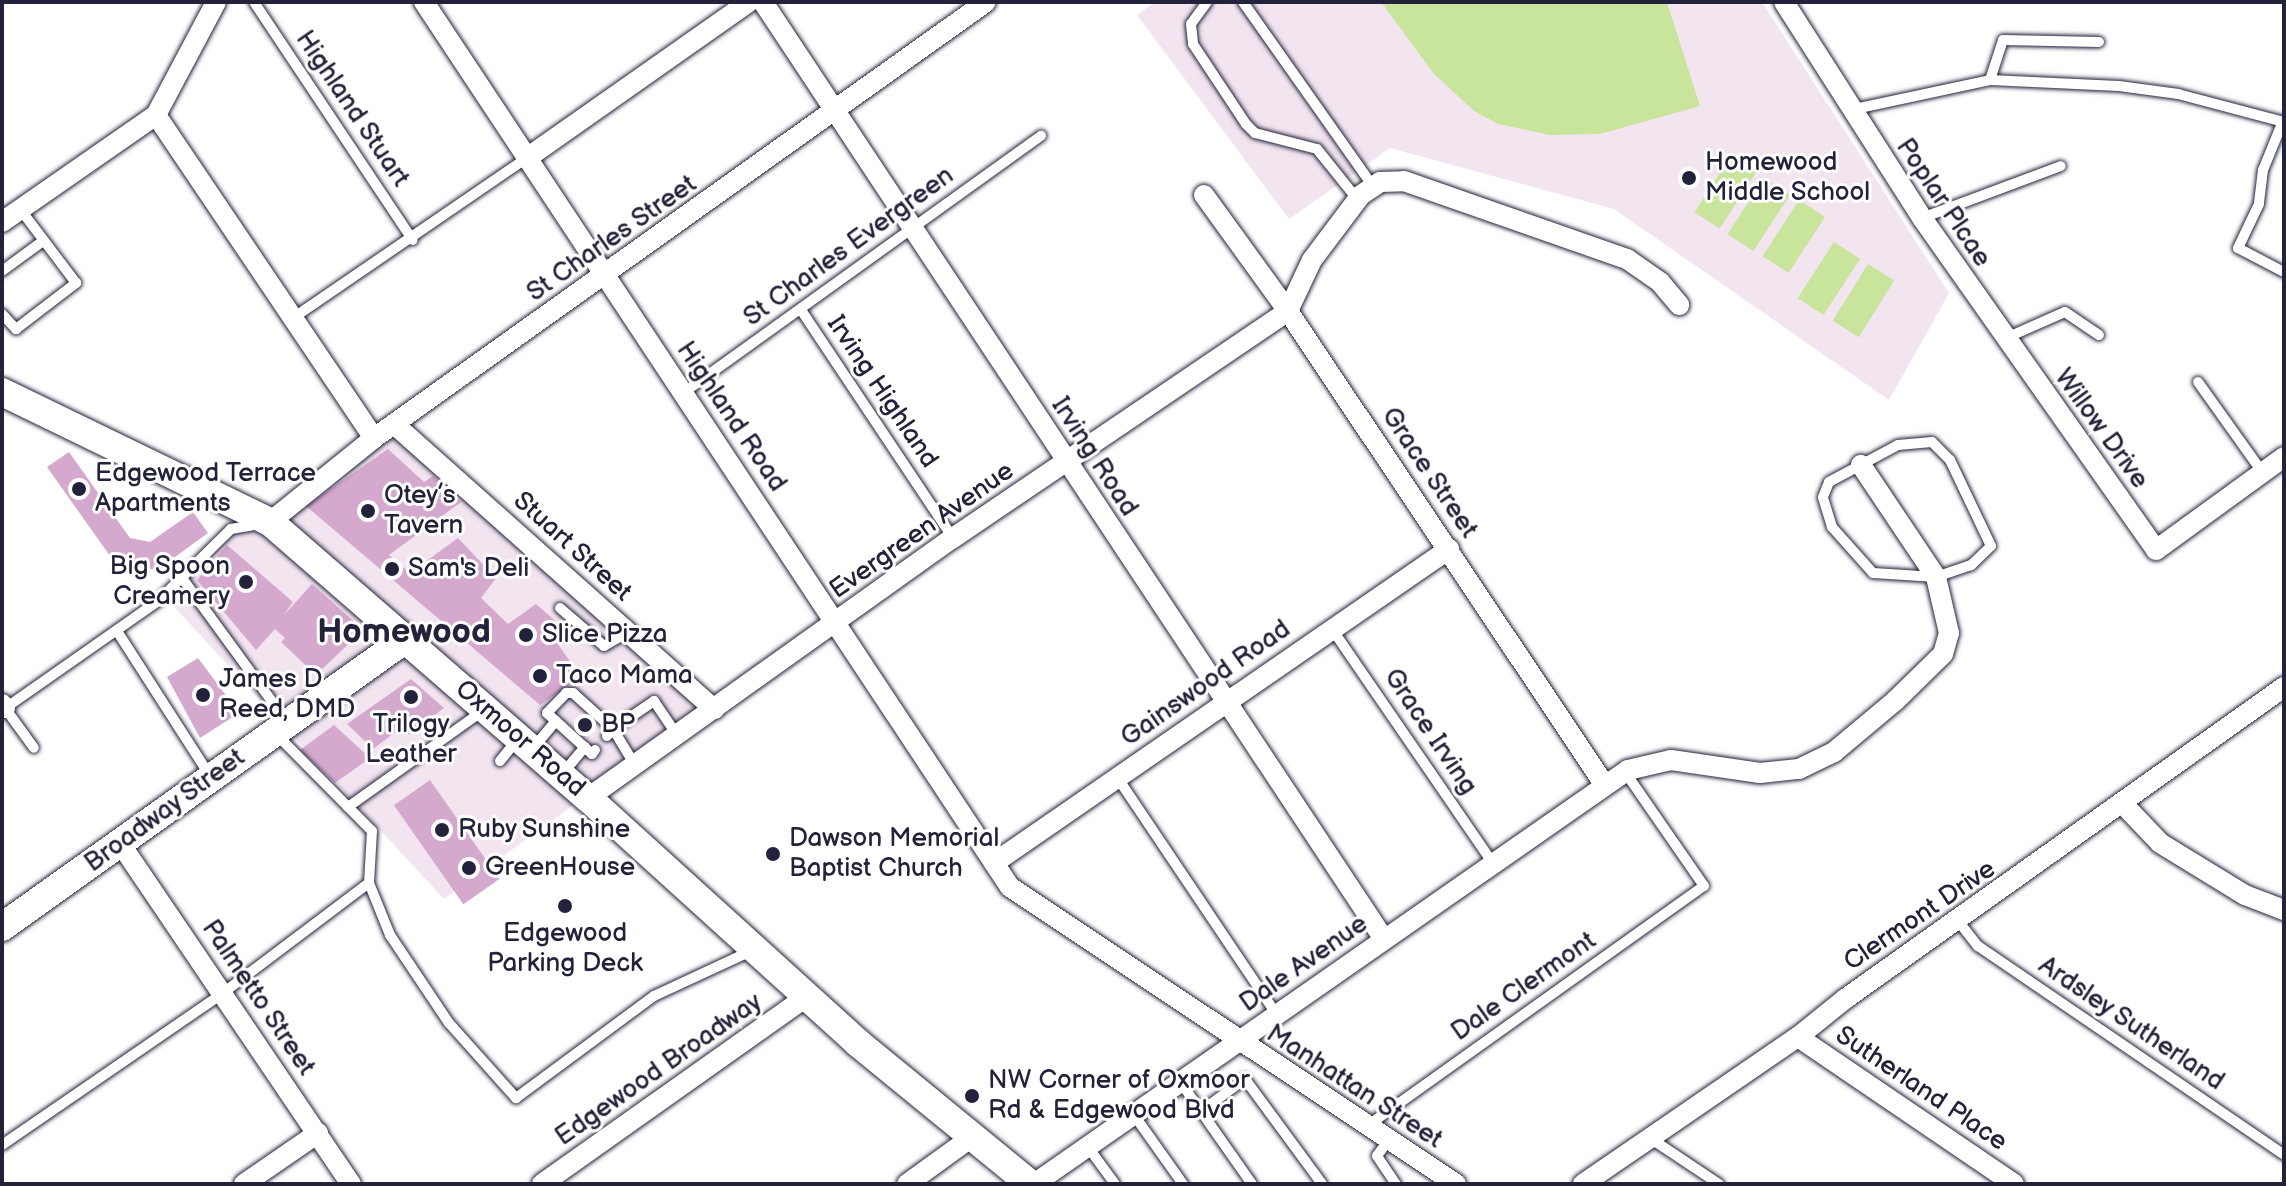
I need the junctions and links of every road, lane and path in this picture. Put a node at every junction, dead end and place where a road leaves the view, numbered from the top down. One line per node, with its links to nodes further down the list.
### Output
1 (216, 2): 14 (street)
2 (254, 2): 25 (lane, Highland Stuart)
3 (424, 2): 17 (street, Highland Road)
4 (749, 2): 17 (street)
5 (763, 2): 13 (street, Irving Road)
6 (986, 2): 13 (street, St Charles Street)
7 (1207, 2): 19 (lane)
8 (1243, 2): 19 (lane)
9 (1784, 2): 12 (street, Poplar Plcae)
10 (2099, 42): 11 (lane)
11 (1990, 80): 12 (lane); 15 (lane)
12 (1848, 110): 22 (street, Poplar Plcae)
13 (838, 111): 24 (street, Irving Road); 29 (street, St Charles Street)
14 (156, 115): 21 (street); 34 (street)
15 (2284, 121): 28 (lane)
16 (1041, 136): 24 (lane, St Charles Evergreen)
17 (527, 158): 25 (lane); 29 (street, Highland Road)
18 (2061, 166): 22 (lane)
19 (1365, 192): 30 (street); 32 (street)
20 (1204, 195): 32 (street, Grace Street)
21 (20, 209): 23 (street); 26 (lane)
22 (1922, 218): 36 (street, Poplar Plcae)
23 (2, 222)
24 (914, 226): 31 (lane, St Charles Evergreen); 43 (street, Irving Road)
25 (413, 240): 34 (lane)
26 (43, 241): 27 (lane); 33 (lane)
27 (2, 271)
28 (2284, 272)
29 (605, 276): 39 (street, Highland Road); 40 (street, St Charles Street)
30 (1679, 305)
31 (801, 310): 39 (lane, St Charles Evergreen); 47 (lane, Irving Highland)
32 (1288, 311): 43 (street, Evergreen Avenue); 48 (street, Grace Street)
33 (2, 314)
34 (293, 318): 41 (street)
35 (2099, 335): 36 (lane)
36 (2004, 339): 45 (street, Willow Drive)
37 (2198, 382): 45 (lane)
38 (2, 392): 46 (main road, Oxmoor Road)
39 (683, 393): 52 (street, Highland Road)
40 (394, 424): 41 (street, St Charles Street); 55 (street, Stuart Street)
41 (374, 438): 46 (street, St Charles Street)
42 (2284, 457): 45 (street)
43 (1066, 463): 47 (street, Evergreen Avenue); 58 (street, Irving Road)
44 (1861, 465): 49 (street); 49 (lane); 49 (lane)
45 (2263, 473)
46 (270, 522): 50 (lane); 56 (main road, Oxmoor Road)
47 (953, 538): 52 (street, Evergreen Avenue)
48 (1449, 549): 53 (street, Gainswood Road); 74 (street, Grace Street)
49 (1936, 577): 70 (street, Dale Avenue)
50 (182, 578): 54 (lane); 63 (lane)
51 (560, 608): 55 (lane)
52 (837, 621): 61 (street, Evergreen Avenue); 80 (street, Highland Road)
53 (1331, 627): 58 (street, Gainswood Road); 79 (lane, Grace Irving)
54 (117, 631): 59 (lane); 73 (lane)
55 (628, 632): 61 (street, Stuart Street)
56 (406, 639): 60 (main road, Oxmoor Road); 63 (main road, Broadway Street)
57 (2281, 695): 76 (street, Clermont Drive)
58 (1225, 703): 72 (street, Gainswood Road); 85 (street, Irving Road)
59 (3, 707): 67 (lane)
60 (485, 709): 66 (main road, Oxmoor Road); 77 (lane)
61 (714, 709): 65 (street, Evergreen Avenue)
62 (562, 725): 64 (lane); 66 (lane); 71 (lane)
63 (281, 728): 73 (main road, Broadway Street); 77 (lane)
64 (610, 732): 65 (lane); 69 (lane)
65 (677, 735): 69 (street, Evergreen Avenue)
66 (526, 743): 68 (lane); 71 (main road, Oxmoor Road)
67 (34, 748)
68 (500, 761)
69 (635, 765): 75 (street, Evergreen Avenue)
70 (1625, 772): 74 (street, Dale Avenue); 95 (lane, Dale Clermont)
71 (561, 774): 75 (main road, Oxmoor Road)
72 (1117, 777): 80 (street, Gainswood Road); 89 (lane)
73 (211, 778): 78 (main road, Broadway Street)
74 (1604, 784): 79 (street, Dale Avenue)
75 (588, 798): 86 (main road, Oxmoor Road)
76 (2124, 805): 82 (street); 83 (street, Clermont Drive)
77 (348, 807): 81 (lane)
78 (120, 843): 84 (main road, Broadway Street); 87 (street, Palmetto Street)
79 (1492, 862): 85 (street, Dale Avenue)
80 (994, 863): 91 (street, Manhattan Street)
81 (369, 883): 86 (lane); 87 (lane)
82 (2284, 910)
83 (1959, 922): 90 (street, Clermont Drive); 102 (lane, Ardsley Sutherland)
84 (2, 927)
85 (1384, 939): 89 (street, Dale Avenue)
86 (754, 950): 88 (main road, Oxmoor Road)
87 (223, 993): 96 (street, Palmetto Street); 100 (lane)
88 (806, 997): 97 (main road, Oxmoor Road); 105 (street, Edgewood Broadway)
89 (1275, 1012): 91 (street, Dale Avenue)
90 (1798, 1037): 99 (street, Clermont Drive); 116 (street, Sutherland Place)
91 (1239, 1043): 92 (street, Dale Avenue); 95 (street, Manhattan Street)
92 (1181, 1083): 93 (lane); 94 (street, Dale Avenue)
93 (1201, 1111): 110 (lane); 111 (lane)
94 (1134, 1115): 101 (street, Dale Avenue); 109 (lane)
95 (1370, 1124): 98 (street, Manhattan Street)
96 (318, 1133): 103 (street); 104 (street, Palmetto Street)
97 (972, 1137): 106 (street); 107 (main road, Oxmoor Road)
98 (1390, 1138): 112 (lane); 113 (street, Manhattan Street)
99 (1650, 1138): 114 (street, Clermont Drive); 115 (lane)
100 (2, 1145)
101 (1088, 1147): 107 (street, Dale Avenue); 108 (lane)
102 (2284, 1155)
103 (244, 1184)
104 (351, 1184)
105 (542, 1184)
106 (907, 1184)
107 (1032, 1184)
108 (1115, 1184)
109 (1183, 1184)
110 (1252, 1184)
111 (1322, 1184)
112 (1396, 1184)
113 (1456, 1184)
114 (1583, 1184)
115 (1719, 1184)
116 (2014, 1184)

